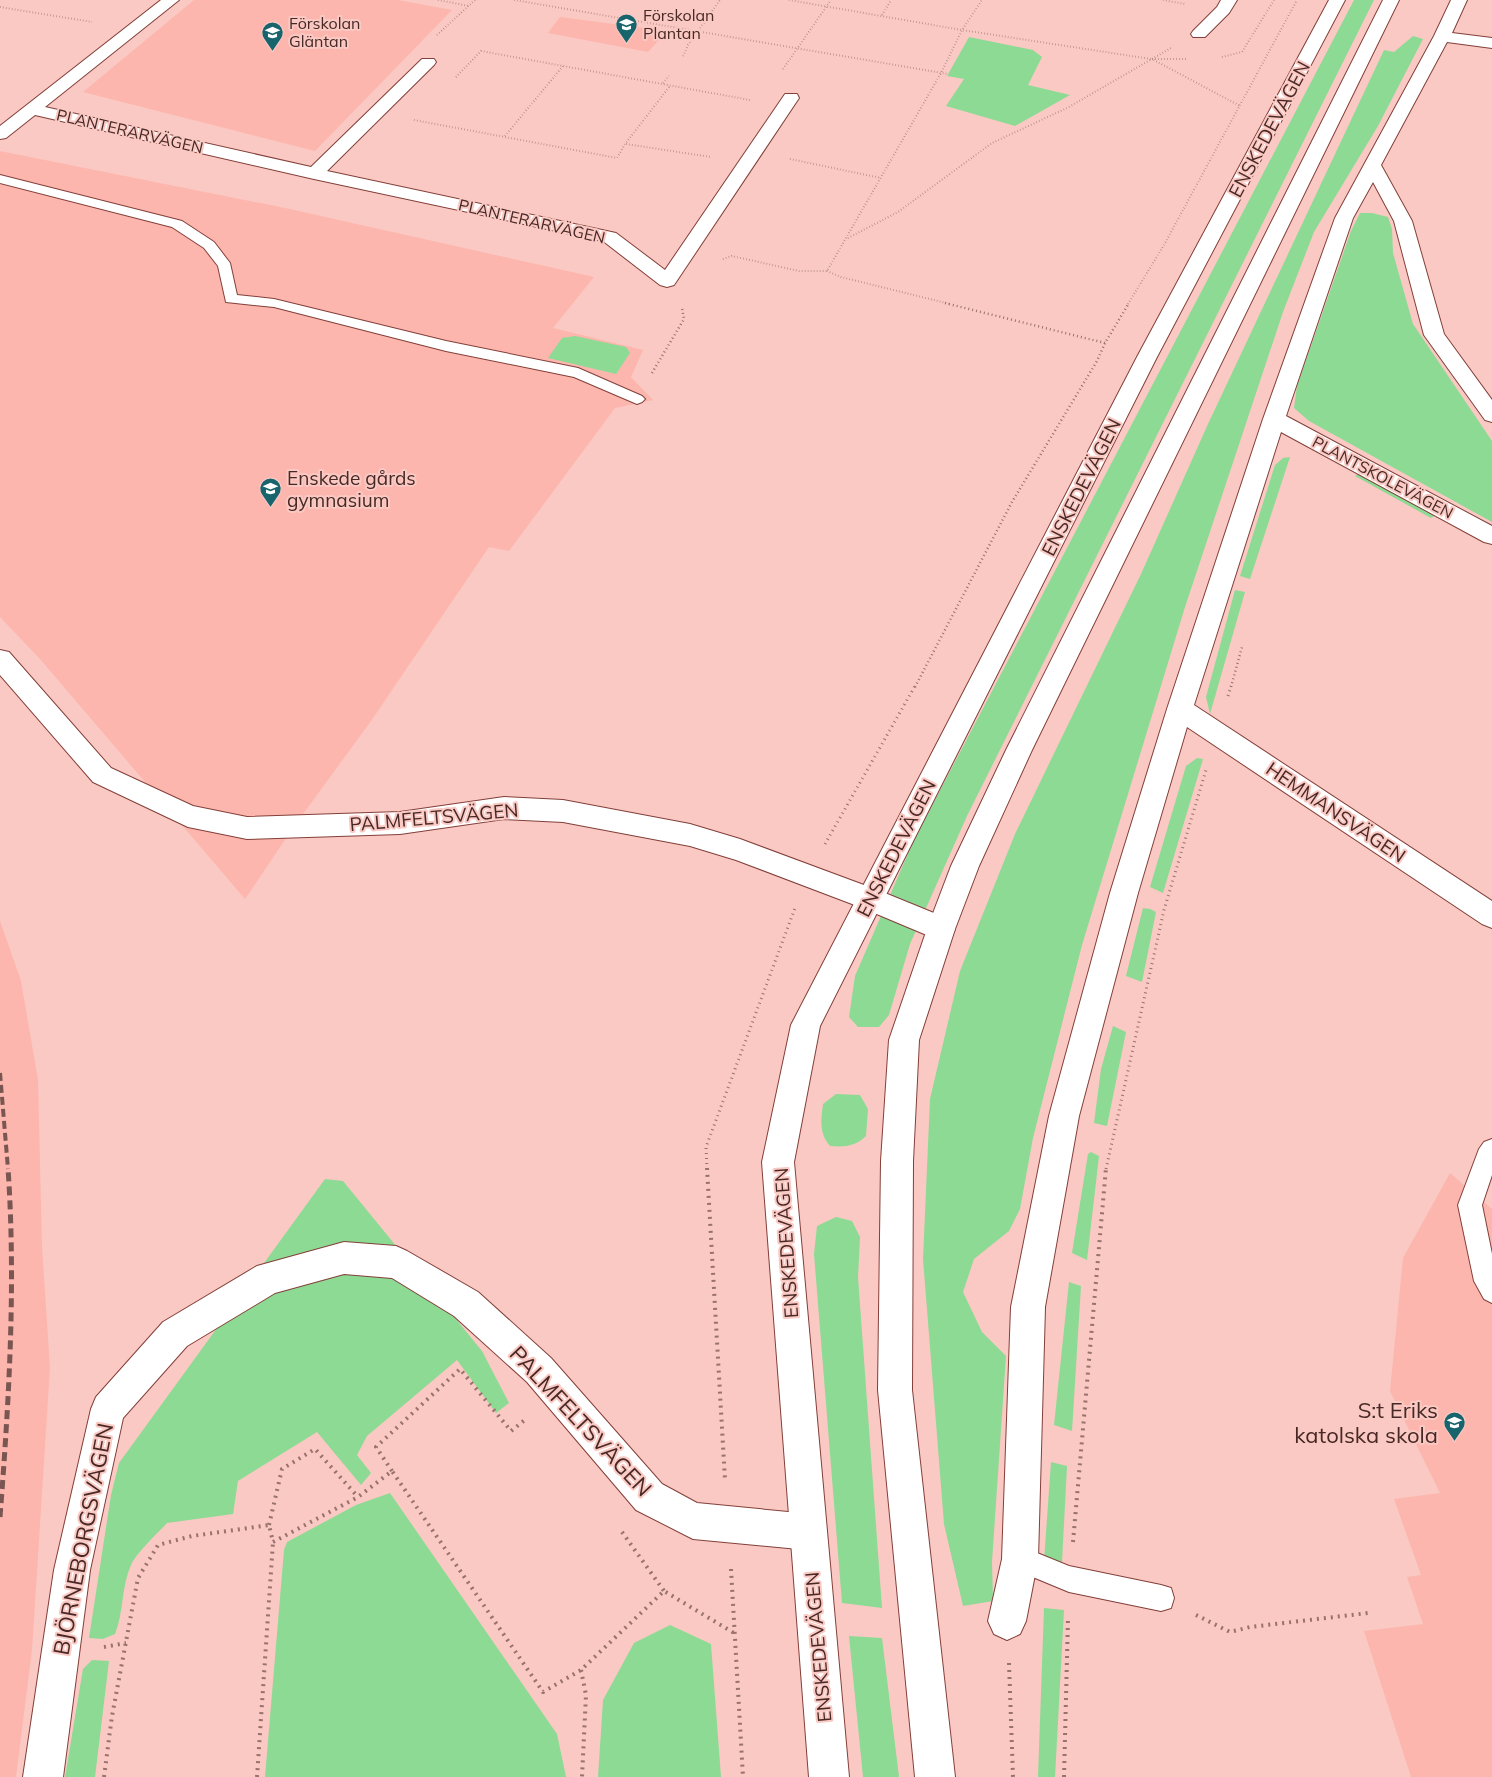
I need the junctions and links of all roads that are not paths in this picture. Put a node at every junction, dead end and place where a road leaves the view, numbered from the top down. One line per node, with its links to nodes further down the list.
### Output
1 (171, 0): 11 (street)
2 (1229, 0): 6 (street)
3 (1337, 0): 22 (street, ENSKEDEVÄGEN)
4 (1391, 0): 24 (street)
5 (1459, 0): 7 (street)
6 (1199, 34)
7 (1442, 36): 8 (street); 13 (street)
8 (1492, 43)
9 (428, 62): 14 (street)
10 (788, 102): 14 (street, PLANTERARVÄGEN)
11 (33, 109): 12 (street); 14 (street, PLANTERARVÄGEN)
12 (0, 134)
13 (1373, 166): 17 (street); 18 (street)
14 (314, 174)
15 (0, 179): 16 (lane)
16 (637, 399)
17 (1492, 415)
18 (1274, 419): 19 (street, PLANTSKOLEVÄGEN); 21 (street)
19 (1492, 536)
20 (0, 660): 22 (street, PALMFELTSVÄGEN)
21 (1180, 708): 23 (street, HEMMANSVÄGEN); 29 (street)
22 (870, 899): 24 (street, PALMFELTSVÄGEN); 28 (street, ENSKEDEVÄGEN)
23 (1492, 916)
24 (941, 929): 34 (street)
25 (1492, 1150): 27 (lane)
26 (344, 1258): 28 (street, PALMFELTSVÄGEN); 32 (street, BJÖRNEBORGSVÄGEN)
27 (1492, 1291)
28 (809, 1532): 33 (street, ENSKEDEVÄGEN)
29 (1020, 1559): 30 (lane); 31 (street)
30 (1161, 1598)
31 (1007, 1621)
32 (43, 1777)
33 (829, 1777)
34 (935, 1777)

